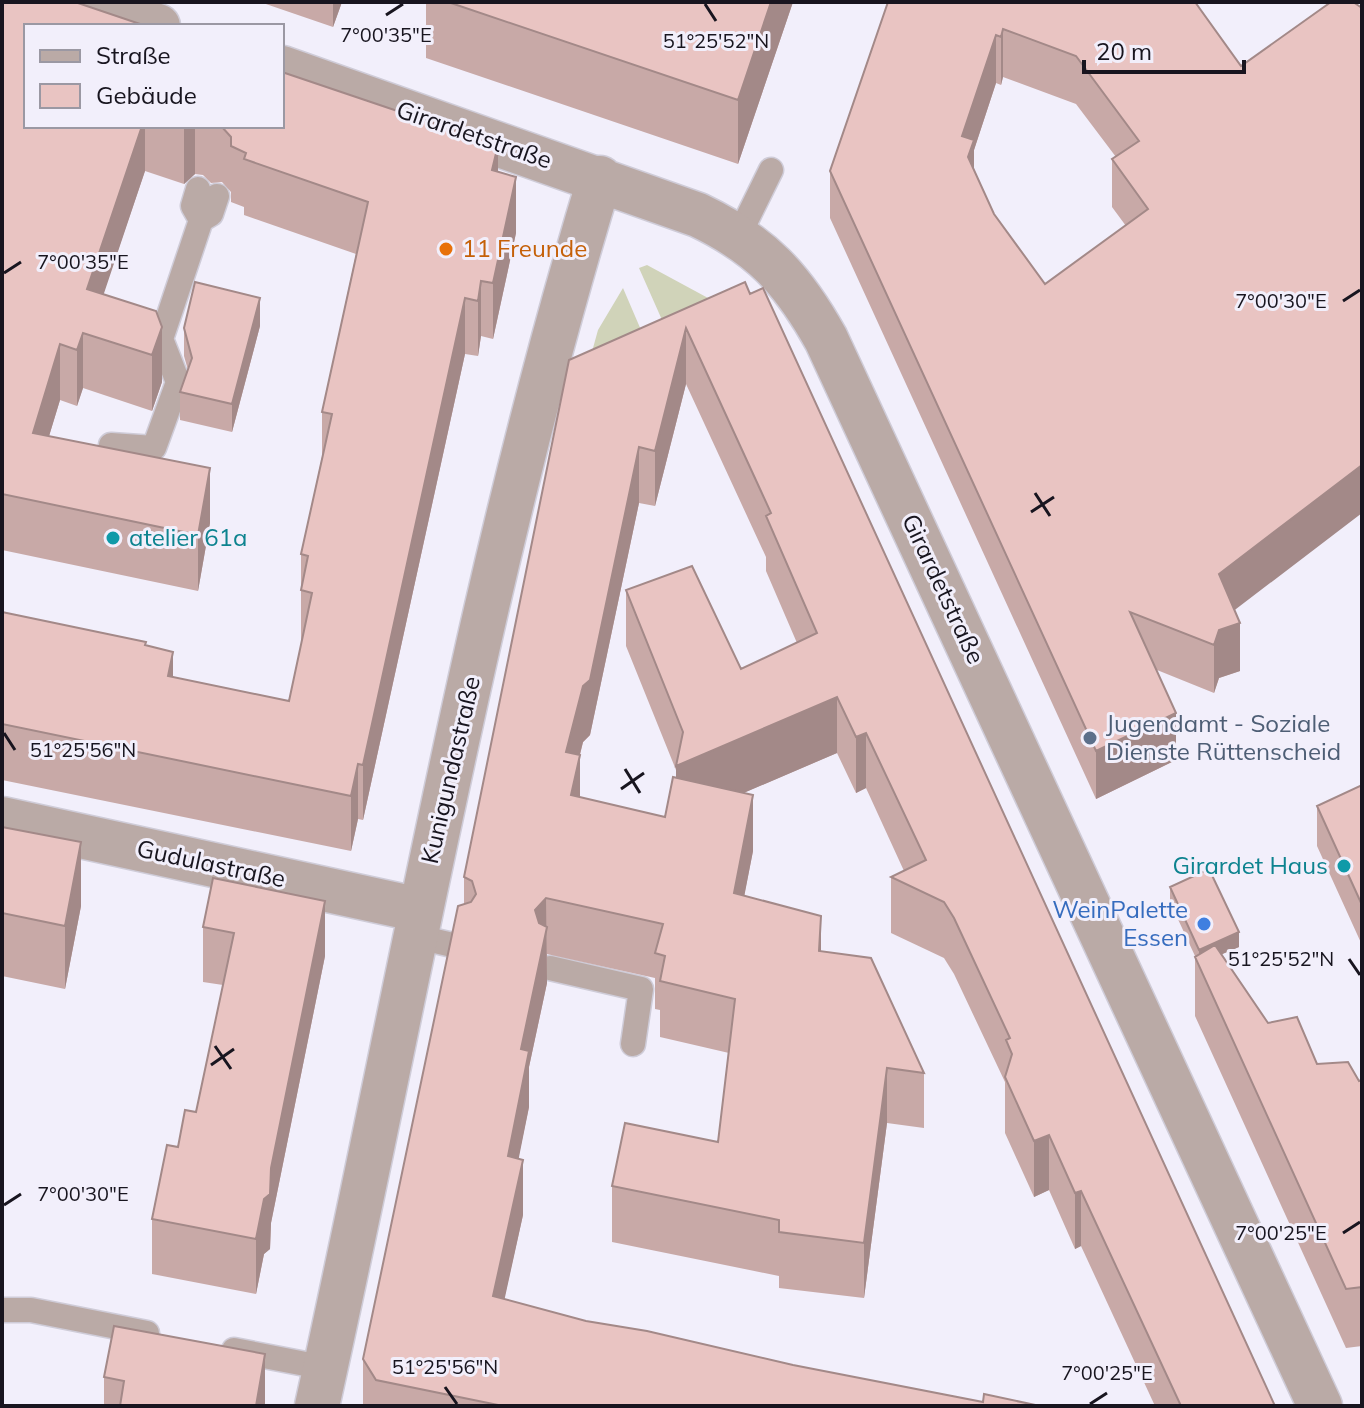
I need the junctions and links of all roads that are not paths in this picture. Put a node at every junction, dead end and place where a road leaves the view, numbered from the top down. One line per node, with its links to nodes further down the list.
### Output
1 (86, 2): 2 (street)
2 (152, 24)
3 (284, 69): 5 (street, Girardetstraße)
4 (771, 170): 7 (lane)
5 (600, 178): 7 (street, Girardetstraße); 10 (street, Kunigundastraße)
6 (208, 193): 8 (lane)
7 (739, 235): 18 (street, Girardetstraße)
8 (111, 445)
9 (2, 819): 10 (street, Gudulastraße)
10 (417, 923): 11 (lane); 17 (street, Kunigundastraße)
11 (461, 947)
12 (550, 968): 13 (lane)
13 (633, 1044)
14 (2, 1310): 15 (lane)
15 (166, 1336)
16 (211, 1345): 17 (lane, Kunigundastraße)
17 (322, 1387)
18 (1320, 1406)

